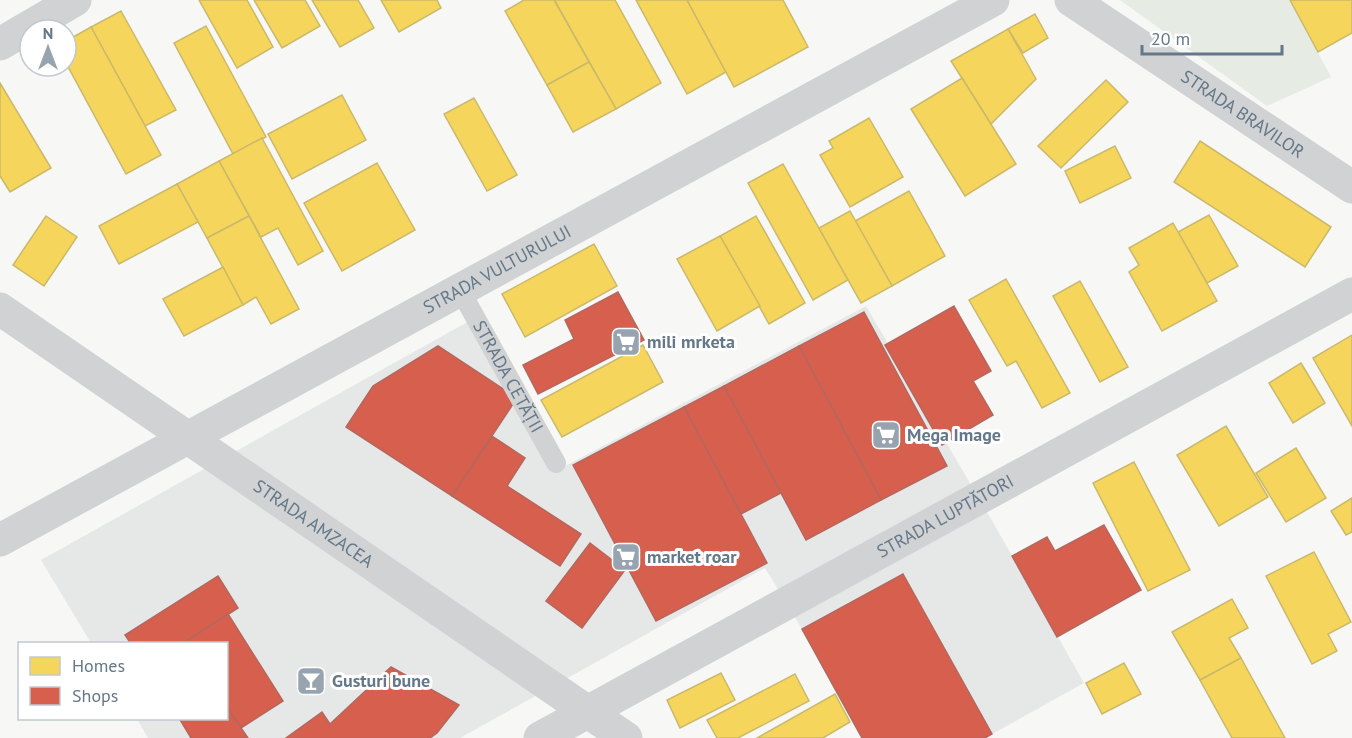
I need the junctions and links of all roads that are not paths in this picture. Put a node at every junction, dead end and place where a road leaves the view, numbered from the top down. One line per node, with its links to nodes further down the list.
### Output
1 (75, 0): 4 (street)
2 (993, 0): 6 (street, STRADA VULTURULUI)
3 (1071, 0): 5 (street, STRADA BRAVILOR)
4 (0, 44)
5 (1352, 187)
6 (460, 290): 9 (street, STRADA VULTURULUI); 10 (lane, STRADA CETĂȚII)
7 (1352, 294): 12 (street, STRADA LUPTĂTORI)
8 (0, 309): 9 (street, STRADA AMZACEA)
9 (189, 437): 11 (street, STRADA VULTURULUI); 12 (street, STRADA AMZACEA)
10 (556, 463)
11 (0, 540)
12 (587, 712): 13 (street, STRADA LUPTĂTORI); 14 (street, STRADA AMZACEA)
13 (540, 738)
14 (626, 738)

